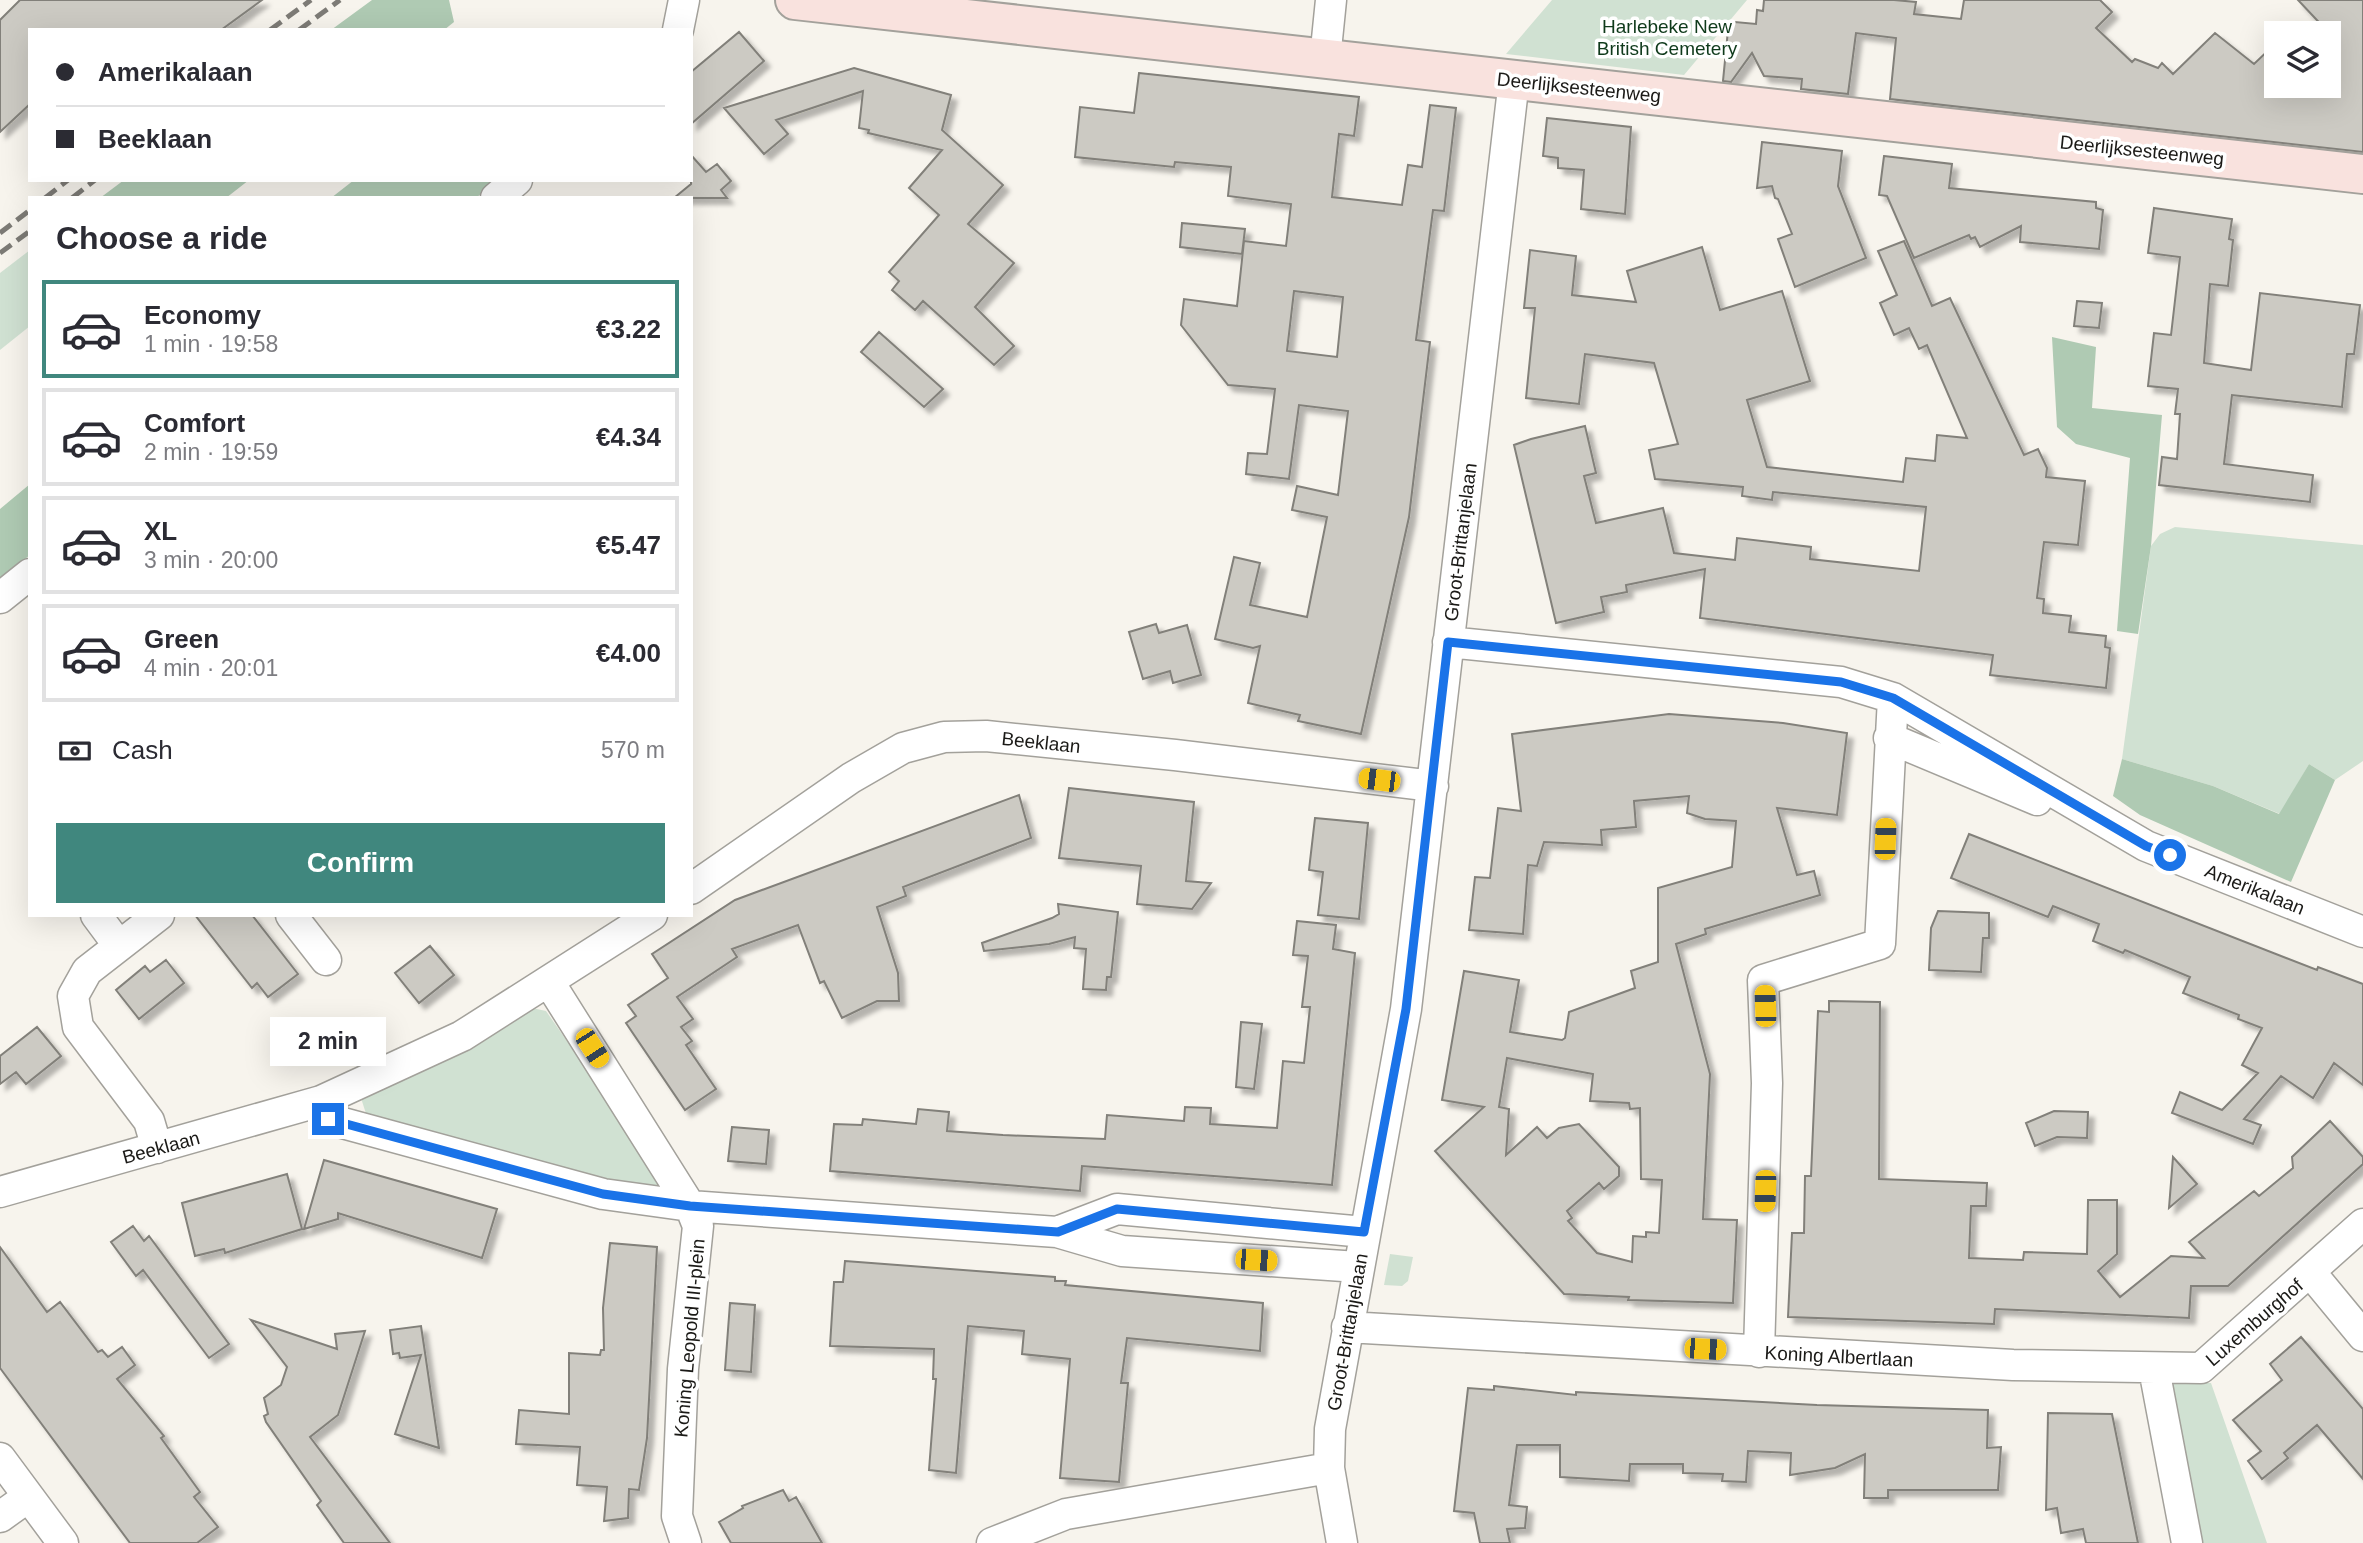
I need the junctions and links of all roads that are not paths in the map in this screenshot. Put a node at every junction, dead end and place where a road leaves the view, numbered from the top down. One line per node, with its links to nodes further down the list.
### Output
1 (684, 0): 4 (street)
2 (795, 0): 5 (main road, Deerlijksesteenweg)
3 (1331, 0): 5 (street)
4 (678, 28)
5 (1325, 59): 6 (main road, Deerlijksesteenweg)
6 (1514, 80): 7 (main road, Deerlijksesteenweg); 12 (street, Groot-Brittanjelaan)
7 (2363, 174)
8 (515, 182): 9 (street)
9 (498, 196)
10 (28, 576): 11 (street)
11 (0, 598)
12 (1448, 642): 13 (street, Amerikalaan); 15 (street, Groot-Brittanjelaan)
13 (1893, 698): 14 (street); 16 (street, Amerikalaan)
14 (1889, 738): 16 (street, Amerikalaan); 37 (street)
15 (1433, 786): 17 (street, Beeklaan); 32 (street, Groot-Brittanjelaan)
16 (2146, 846): 22 (street, Amerikalaan)
17 (693, 888)
18 (97, 917): 23 (street)
19 (156, 917): 23 (street)
20 (293, 917): 24 (street)
21 (634, 920): 25 (street, Beeklaan)
22 (2363, 932)
23 (119, 946): 27 (street)
24 (326, 960)
25 (549, 982): 26 (street, Beeklaan); 29 (street)
26 (321, 1101): 27 (street, Beeklaan); 29 (street)
27 (157, 1148): 28 (street, Beeklaan)
28 (0, 1192)
29 (690, 1206): 31 (street); 44 (street, Koning Leopold III-plein)
30 (2363, 1224): 34 (street, Luxemburghof)
31 (1058, 1232): 32 (street); 33 (street)
32 (1364, 1232): 33 (street, Groot-Brittanjelaan)
33 (1358, 1267): 35 (street, Groot-Brittanjelaan)
34 (2311, 1273): 36 (street, Luxemburghof); 38 (street, Luxemburghof)
35 (1347, 1327): 37 (street, Koning Albertlaan); 40 (street, Groot-Brittanjelaan)
36 (2363, 1336)
37 (1759, 1352): 38 (street, Koning Albertlaan)
38 (2154, 1369): 47 (street)
39 (0, 1458): 41 (street)
40 (1329, 1468): 45 (street); 46 (street, Groot-Brittanjelaan)
41 (28, 1497): 42 (street); 43 (street)
42 (0, 1517)
43 (63, 1543)
44 (687, 1543)
45 (992, 1543)
46 (1342, 1543)
47 (2187, 1543)

